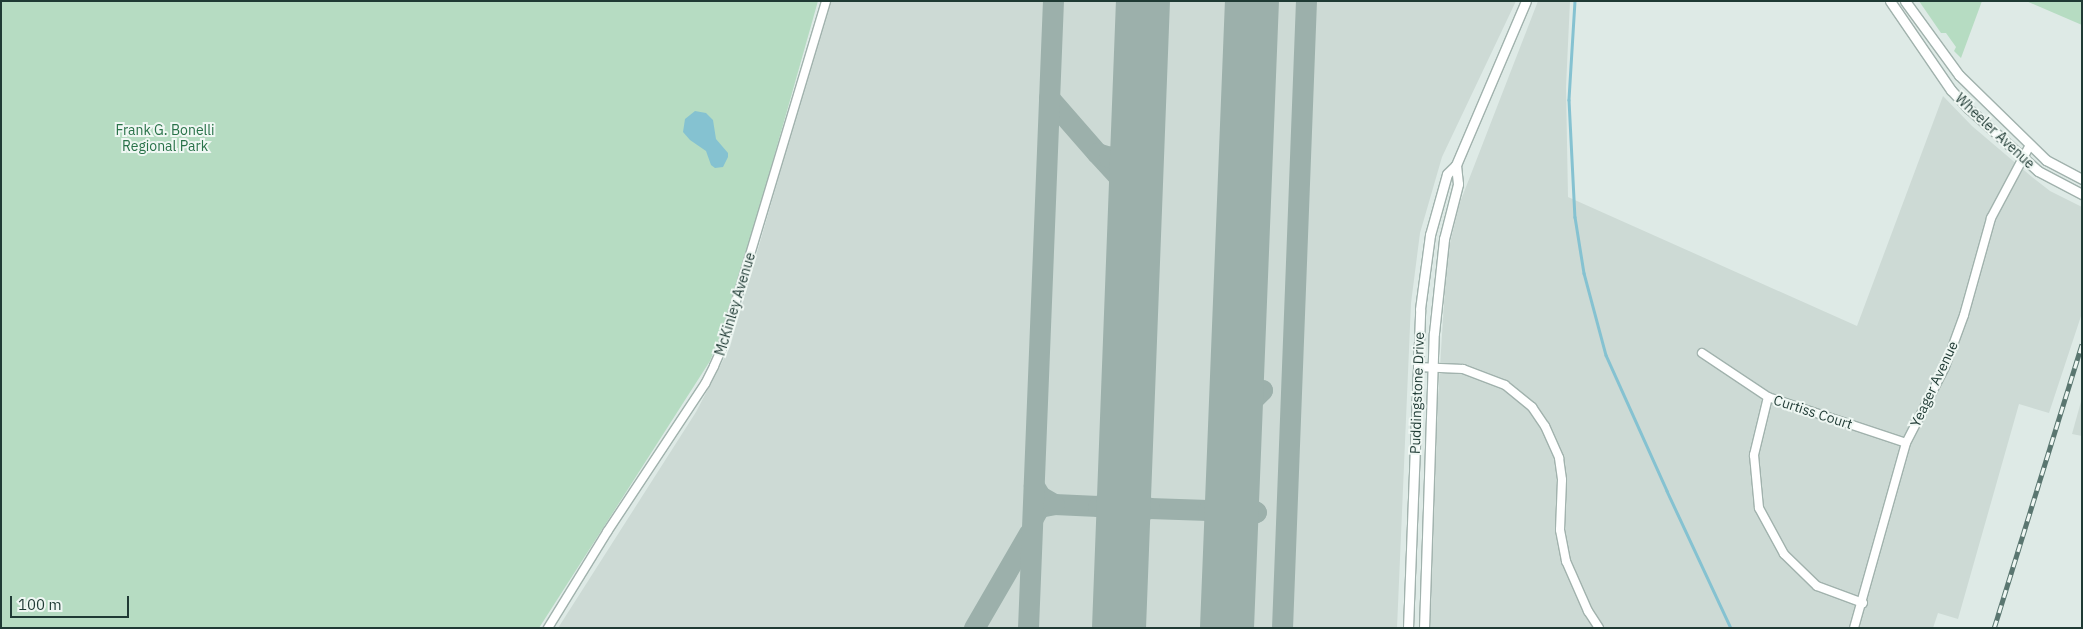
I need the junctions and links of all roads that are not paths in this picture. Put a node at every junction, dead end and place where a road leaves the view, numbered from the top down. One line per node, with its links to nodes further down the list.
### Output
1 (826, 1): 16 (street, McKinley Avenue)
2 (1526, 1): 7 (street, Puddingstone Drive)
3 (1890, 1): 6 (street, Wheeler Avenue)
4 (1905, 1): 5 (street, Wheeler Avenue)
5 (2030, 145): 6 (street, Yeager Avenue); 8 (street, Wheeler Avenue)
6 (2023, 158): 9 (street, Wheeler Avenue); 14 (street, Yeager Avenue)
7 (1456, 165): 11 (street, Puddingstone Drive); 12 (street, Puddingstone Drive)
8 (2082, 179)
9 (2082, 194)
10 (1702, 353): 13 (street, Curtiss Court)
11 (1418, 367): 12 (street); 17 (street, Puddingstone Drive)
12 (1433, 367): 18 (street, Puddingstone Drive); 19 (street)
13 (1768, 397): 14 (street, Curtiss Court); 15 (street)
14 (1906, 443): 15 (street, Yeager Avenue)
15 (1863, 603): 20 (street, Yeager Avenue)
16 (548, 628)
17 (1408, 628)
18 (1424, 628)
19 (1600, 628)
20 (1854, 628)

